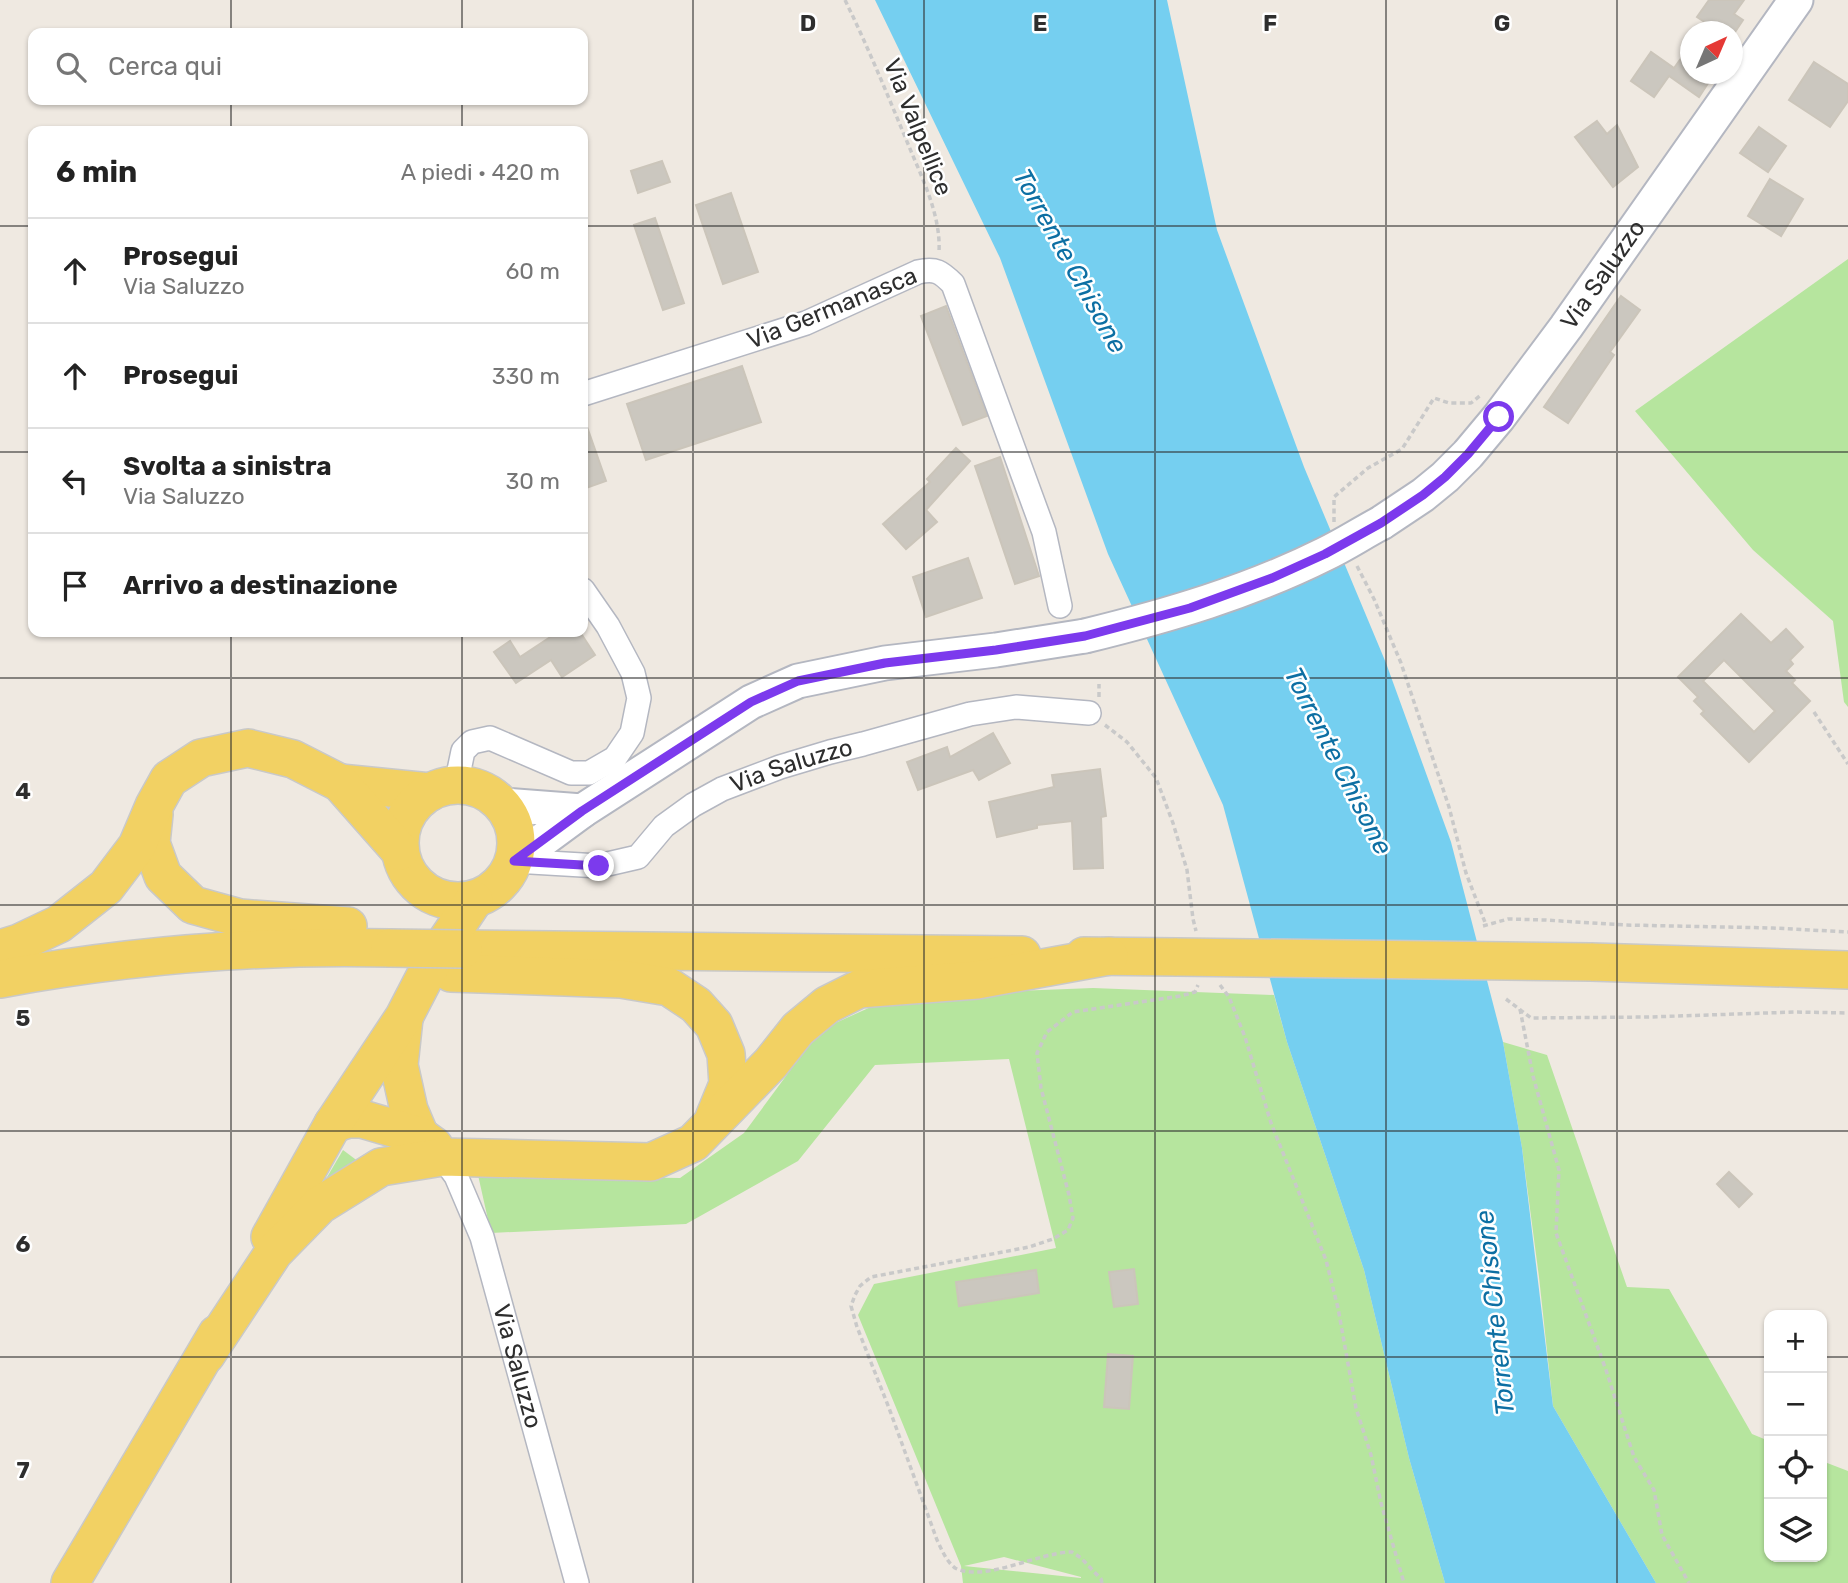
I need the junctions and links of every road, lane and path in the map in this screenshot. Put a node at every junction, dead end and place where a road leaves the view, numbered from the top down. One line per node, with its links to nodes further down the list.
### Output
1 (845, 0): 3 (path, Via Valpellice)
2 (1796, 0): 17 (main road, Via Saluzzo, bridge)
3 (936, 271): 5 (street, Via Germanasca); 9 (street, Via Germanasca)
4 (1488, 389): 6 (path)
5 (588, 392)
6 (1334, 522)
7 (1357, 566): 21 (path)
8 (588, 597): 14 (street)
9 (1060, 606)
10 (1814, 712): 12 (path)
11 (1089, 713): 19 (street, Via Saluzzo); 26 (path)
12 (1848, 764)
13 (340, 783): 14 (main road); 16 (main road); 18 (main road)
14 (443, 788): 15 (main road); 18 (main road)
15 (503, 805): 17 (main road); 19 (main road)
16 (154, 806): 23 (main road); 24 (main road)
17 (582, 811): 19 (main road, Via Saluzzo)
18 (400, 851): 20 (main road)
19 (514, 861): 22 (main road)
20 (418, 886): 22 (main road); 22 (main road)
21 (1848, 932)
22 (458, 943): 24 (main road, bridge); 25 (main road); 33 (main road); 35 (main road)
23 (0, 949)
24 (389, 949): 29 (main road)
25 (1109, 956): 26 (main road); 35 (main road)
26 (1191, 956): 27 (main road, bridge); 41 (path)
27 (1848, 970)
28 (1214, 977): 42 (path)
29 (0, 979)
30 (1506, 999): 31 (path)
31 (1520, 1009): 32 (path); 43 (path)
32 (1848, 1013)
33 (404, 1017): 34 (main road); 36 (main road)
34 (333, 1124): 36 (main road); 37 (main road); 38 (main road)
35 (710, 1127): 36 (main road)
36 (431, 1146): 37 (main road); 40 (street, Via Saluzzo)
37 (381, 1167): 38 (main road)
38 (206, 1355): 39 (main road)
39 (70, 1583)
40 (577, 1583)
41 (1102, 1583)
42 (1404, 1583)
43 (1689, 1583)

